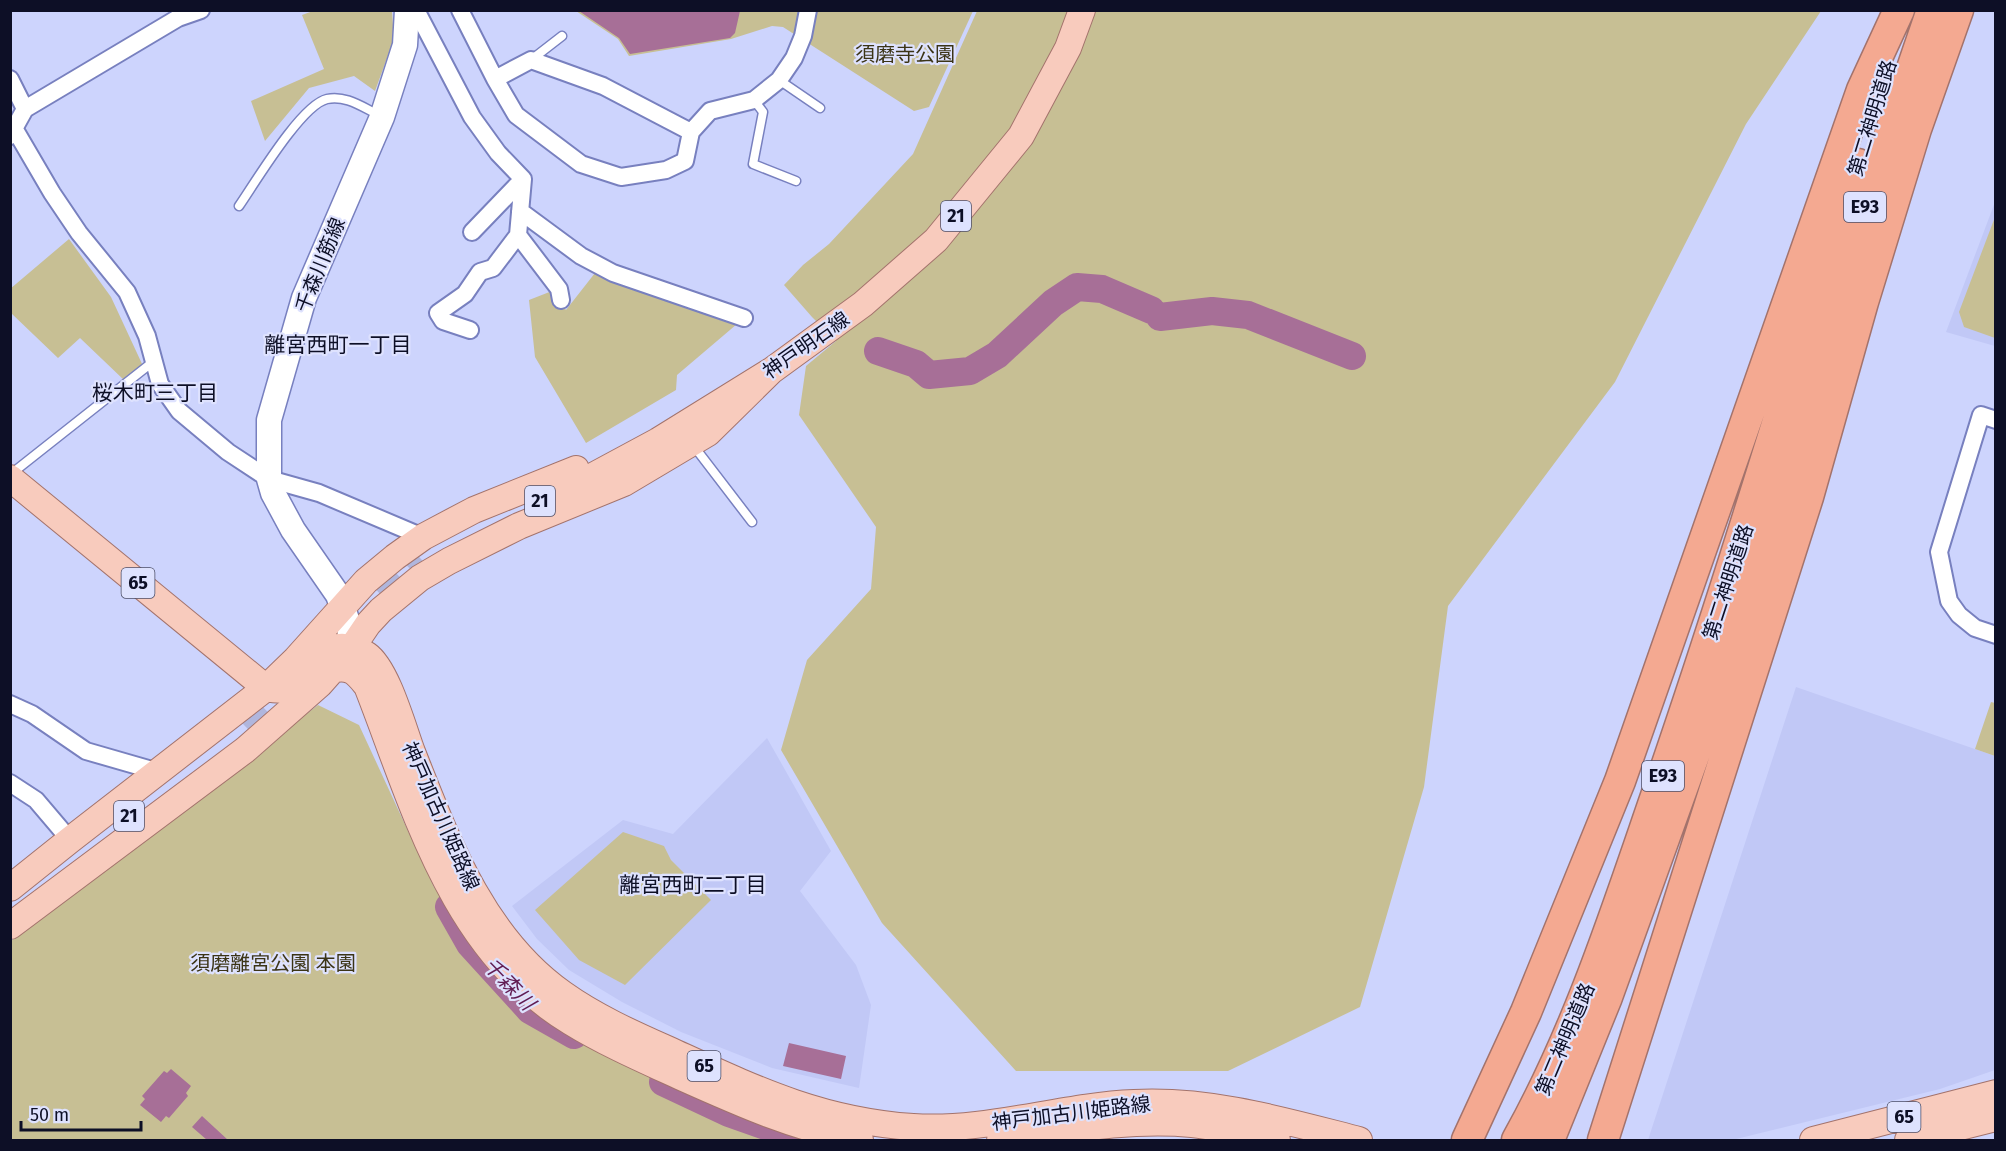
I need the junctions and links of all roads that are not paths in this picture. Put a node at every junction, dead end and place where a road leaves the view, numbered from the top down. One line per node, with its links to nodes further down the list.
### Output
1 (201, 10): 11 (street)
2 (407, 10): 20 (street, 千森川筋線)
3 (416, 10): 23 (street)
4 (460, 10): 15 (street)
5 (808, 10): 16 (street)
6 (1082, 10): 33 (main road, 神戸明石線 / 21)
7 (1899, 10): 62 (highway)
8 (1906, 10): 34 (highway, 第二神明道路 / E93)
9 (1932, 10): 34 (highway, 第二神明道路 / E93)
10 (1958, 10): 65 (highway)
11 (177, 14): 19 (street)
12 (562, 36): 13 (lane)
13 (531, 60): 15 (street); 22 (street)
14 (10, 79): 19 (street)
15 (495, 79): 22 (street)
16 (779, 80): 17 (street); 18 (lane)
17 (754, 100): 22 (street); 24 (lane)
18 (820, 108)
19 (25, 109): 21 (street)
20 (382, 117): 25 (lane); 38 (street, 千森川筋線)
21 (12, 129): 32 (street)
22 (691, 132)
23 (523, 179): 26 (street); 27 (street)
24 (796, 181)
25 (239, 206)
26 (520, 210): 28 (street); 30 (street)
27 (472, 232)
28 (518, 235): 29 (street); 31 (street)
29 (561, 300)
30 (744, 318)
31 (470, 330)
32 (154, 361): 37 (lane); 38 (street)
33 (771, 372): 36 (main road); 40 (main road, 神戸明石線 / 21)
34 (1795, 404): 63 (highway, 第二神明道路 / E93); 64 (highway, 第二神明道路 / E93)
35 (1995, 420): 43 (street)
36 (691, 442): 39 (lane); 42 (main road)
37 (10, 476): 47 (main road, 65)
38 (269, 479): 40 (street); 41 (street, 千森川筋線)
39 (753, 522)
40 (422, 548): 41 (main road, 神戸明石線)
41 (342, 596): 42 (street); 44 (street, 千森川筋線); 47 (main road, 神戸明石線)
42 (368, 624): 44 (main road); 46 (main road)
43 (1995, 634)
44 (351, 649): 45 (main road); 46 (main road, 神戸加古川姫路線 / 65); 47 (main road)
45 (335, 669): 46 (main road); 47 (main road); 55 (main road)
46 (376, 683): 58 (main road, 神戸加古川姫路線 / 65); 61 (main road, 神戸加古川姫路線 / 65)
47 (266, 688): 50 (main road)
48 (10, 704): 50 (street)
49 (248, 728): 54 (main road, 21)
50 (159, 772): 52 (main road)
51 (10, 783): 52 (street)
52 (70, 840): 53 (main road)
53 (10, 888)
54 (10, 903)
55 (10, 926)
56 (1995, 1093): 66 (main road, 65)
57 (1995, 1118): 67 (main road, 65)
58 (860, 1140)
59 (1000, 1140): 60 (main road, 神戸加古川姫路線)
60 (1277, 1140)
61 (1359, 1140)
62 (1467, 1140)
63 (1517, 1140)
64 (1550, 1140)
65 (1603, 1140)
66 (1813, 1140)
67 (1908, 1140)

